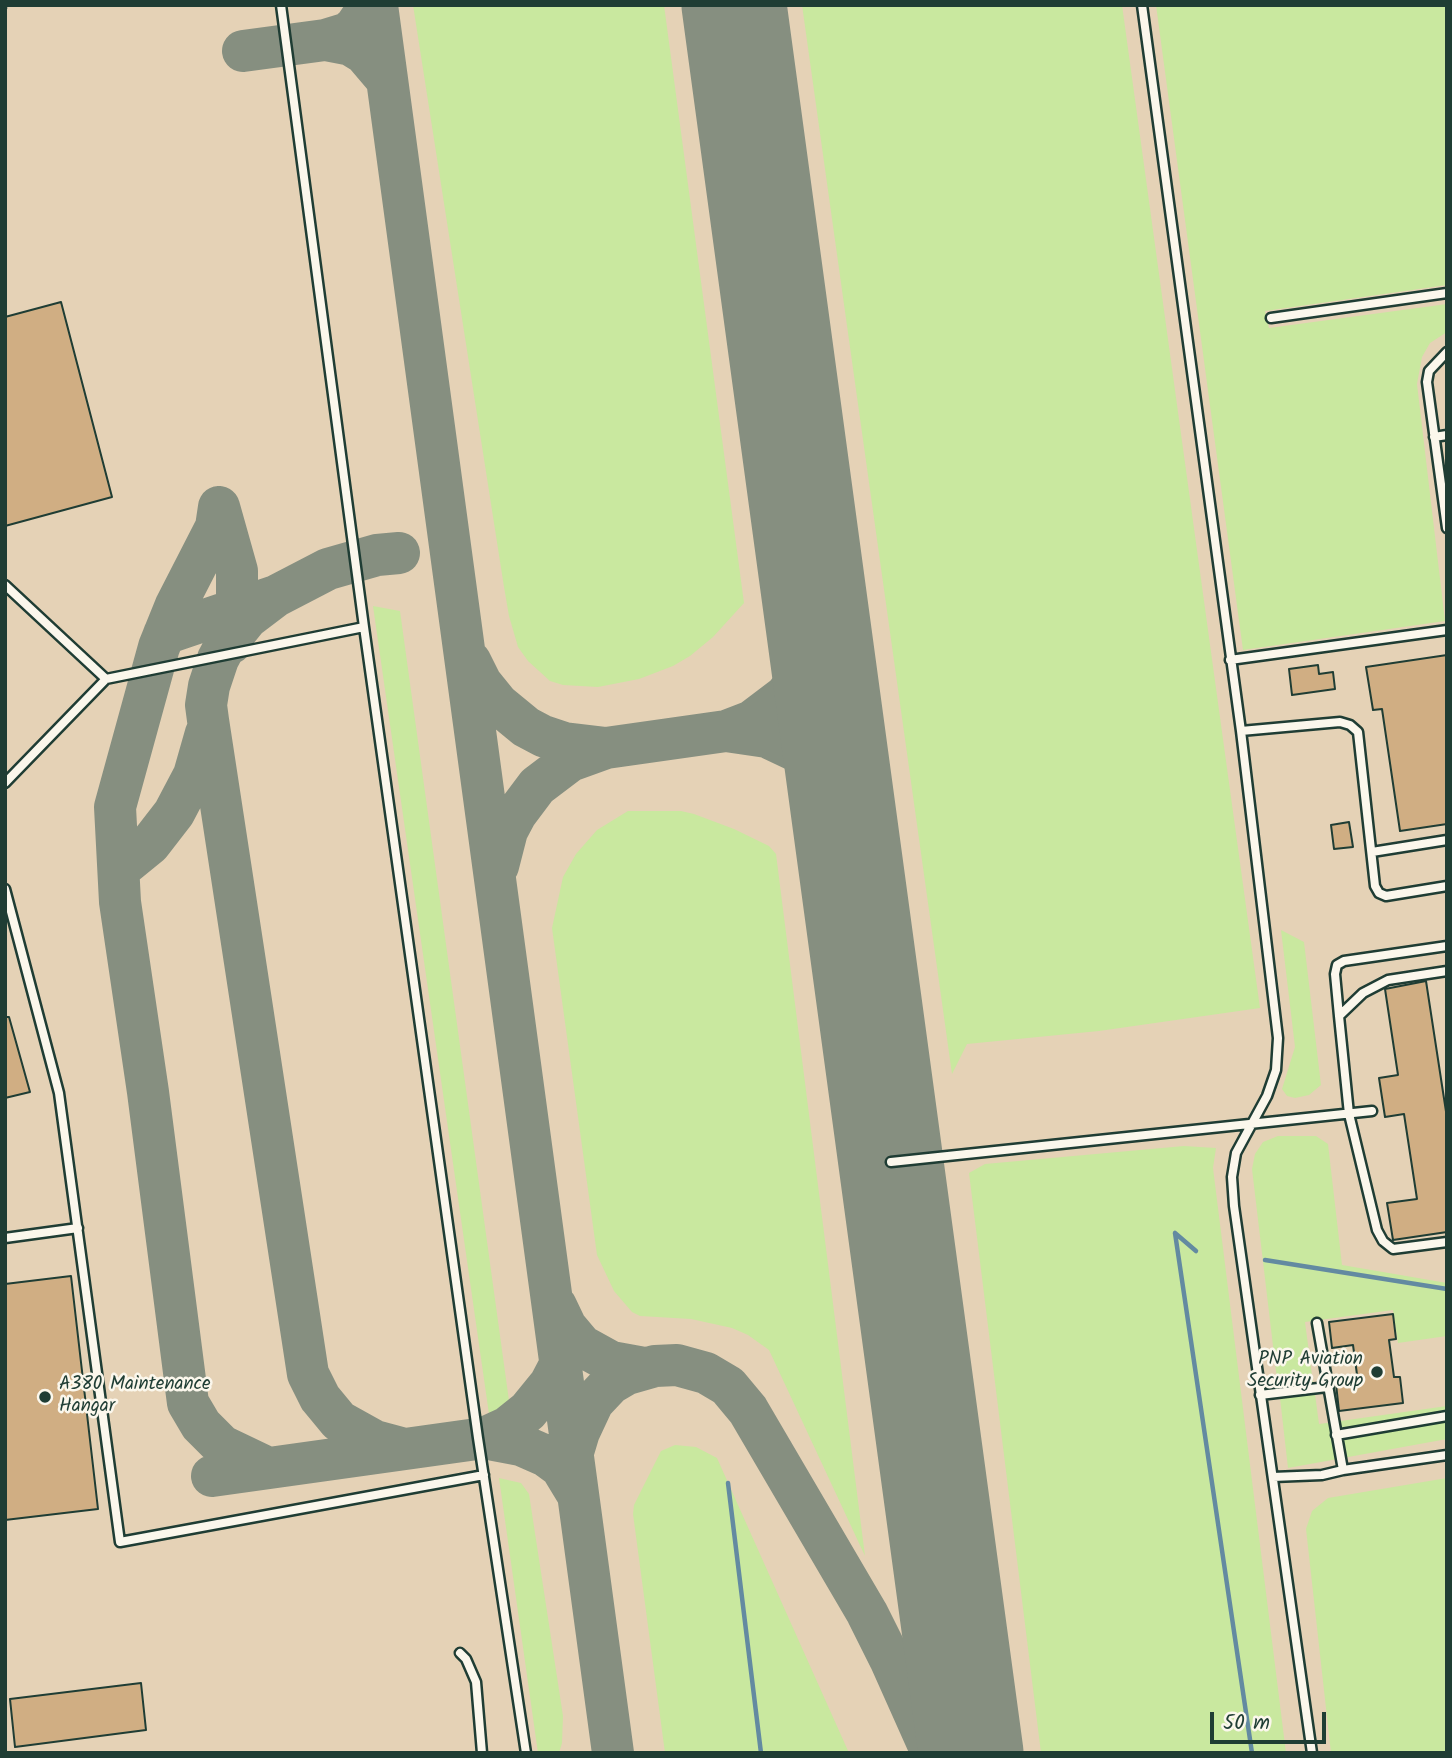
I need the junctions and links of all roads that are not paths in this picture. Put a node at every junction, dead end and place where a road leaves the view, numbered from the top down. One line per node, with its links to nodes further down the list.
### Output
1 (281, 5): 10 (lane)
2 (1142, 5): 12 (lane)
3 (1447, 293): 4 (lane)
4 (1271, 318)
5 (1447, 352): 7 (lane)
6 (1447, 435): 7 (lane)
7 (1434, 437): 8 (lane)
8 (1447, 528)
9 (5, 585): 13 (lane)
10 (364, 627): 13 (lane); 37 (lane)
11 (1447, 630): 12 (lane)
12 (1230, 660): 14 (lane)
13 (106, 679): 15 (lane)
14 (1241, 731): 17 (lane); 25 (lane)
15 (5, 783)
16 (1447, 840): 17 (lane)
17 (1372, 852): 18 (lane)
18 (1447, 886)
19 (5, 890): 27 (lane)
20 (1447, 946): 22 (lane)
21 (1447, 971): 22 (lane)
22 (1339, 1016): 24 (lane)
23 (1371, 1111): 24 (lane)
24 (1349, 1114): 25 (lane); 29 (lane)
25 (1250, 1124): 26 (lane); 32 (lane)
26 (891, 1162)
27 (78, 1228): 28 (lane); 37 (lane)
28 (5, 1238)
29 (1447, 1242)
30 (1317, 1323): 31 (lane)
31 (1327, 1387): 32 (lane); 34 (lane)
32 (1260, 1395): 38 (lane)
33 (1447, 1416): 34 (lane)
34 (1336, 1435): 36 (lane)
35 (1447, 1455): 36 (lane)
36 (1343, 1470): 38 (lane)
37 (484, 1475): 41 (lane)
38 (1272, 1477): 42 (lane)
39 (460, 1653): 40 (lane)
40 (482, 1753)
41 (526, 1753)
42 (1312, 1753)

